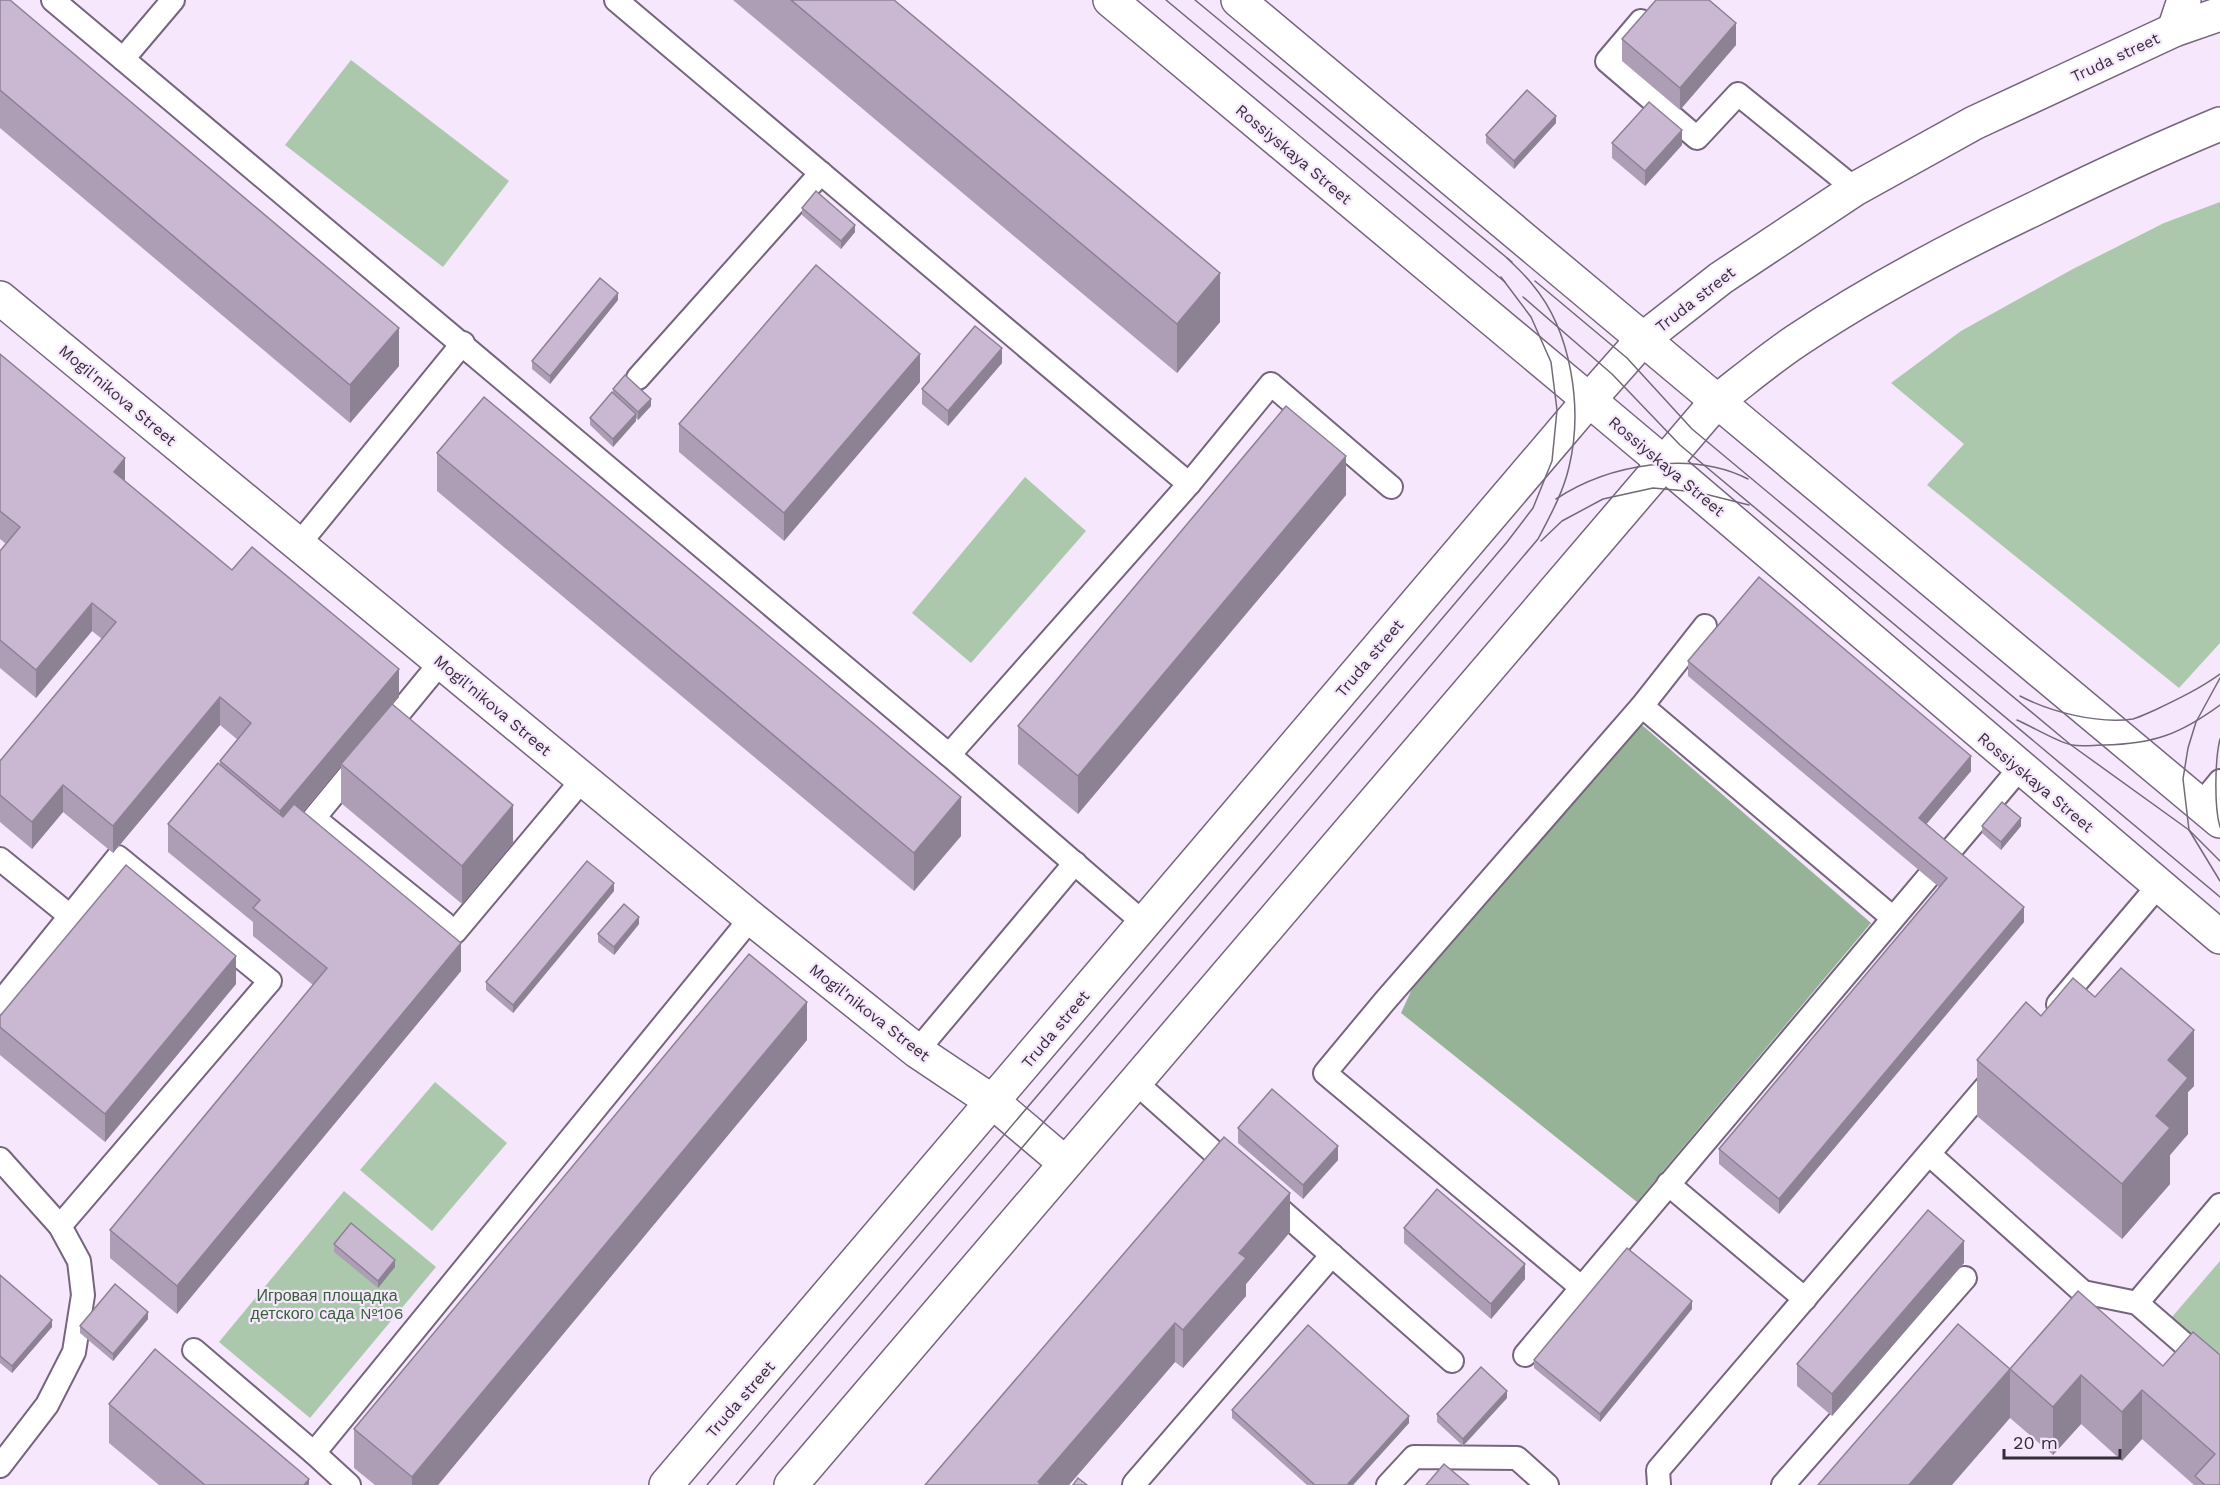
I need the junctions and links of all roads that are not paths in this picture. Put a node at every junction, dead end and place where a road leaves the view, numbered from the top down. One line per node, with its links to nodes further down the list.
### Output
1 (53, 0): 9 (lane)
2 (173, 0): 9 (lane)
3 (616, 0): 11 (lane)
4 (1110, 0): 17 (main road, Rossiyskaya Street)
5 (1238, 0): 14 (main road)
6 (2220, 14): 7 (main road, Truda street)
7 (2179, 15): 12 (main road, Truda street)
8 (1642, 20): 12 (lane)
9 (123, 59): 15 (lane)
10 (2220, 124): 18 (main road)
11 (821, 173): 16 (lane); 20 (lane)
12 (1856, 189): 14 (main road, Truda street)
13 (0, 298): 22 (main road, Mogil'nikova Street)
14 (1643, 339): 17 (main road, Truda street); 18 (main road)
15 (463, 343): 22 (lane); 26 (lane)
16 (638, 378)
17 (1588, 400): 19 (main road, Rossiyskaya Street); 36 (main road, Truda street)
18 (1717, 401): 19 (main road); 29 (main road)
19 (1664, 463): 27 (main road, Rossiyskaya Street); 42 (main road)
20 (1189, 484): 21 (lane); 26 (lane)
21 (1391, 487)
22 (298, 544): 24 (main road, Mogil'nikova Street)
23 (1705, 626): 25 (lane)
24 (441, 662): 28 (main road, Mogil'nikova Street); 28 (lane)
25 (1642, 706): 35 (lane); 52 (lane)
26 (950, 755): 31 (lane)
27 (2020, 768): 32 (main road, Rossiyskaya Street); 35 (lane)
28 (583, 779): 34 (main road, Mogil'nikova Street)
29 (2214, 802)
30 (0, 859): 33 (lane)
31 (1075, 863): 36 (lane); 40 (lane)
32 (2158, 886): 37 (main road, Rossiyskaya Street); 39 (lane)
33 (70, 916): 38 (lane); 49 (lane)
34 (751, 918): 40 (main road, Mogil'nikova Street); 59 (lane)
35 (1893, 918): 47 (lane)
36 (1144, 924): 43 (main road, Truda street)
37 (2220, 938)
38 (0, 1003)
39 (2044, 1020)
40 (917, 1051): 43 (main road, Mogil'nikova Street)
41 (2013, 1056): 44 (lane)
42 (1135, 1083): 46 (main road); 50 (lane)
43 (993, 1102): 46 (main road, Mogil'nikova Street); 63 (main road, Truda street)
44 (1929, 1154): 53 (lane); 54 (lane)
45 (0, 1159): 49 (lane)
46 (1065, 1163): 64 (main road)
47 (1668, 1184): 52 (lane); 53 (lane)
48 (2220, 1205): 54 (lane)
49 (60, 1226): 60 (lane)
50 (1332, 1255): 57 (lane); 65 (lane)
51 (1965, 1278): 68 (lane)
52 (1582, 1288): 56 (lane)
53 (1805, 1299): 61 (lane)
54 (2137, 1304): 58 (lane)
55 (194, 1350): 59 (lane)
56 (1525, 1355)
57 (1452, 1361)
58 (2220, 1375)
59 (314, 1453): 62 (lane)
60 (0, 1466)
61 (1654, 1480)
62 (349, 1485)
63 (666, 1485)
64 (791, 1485)
65 (1135, 1485)
66 (1388, 1485): 67 (lane)
67 (1546, 1485)
68 (1783, 1485)

